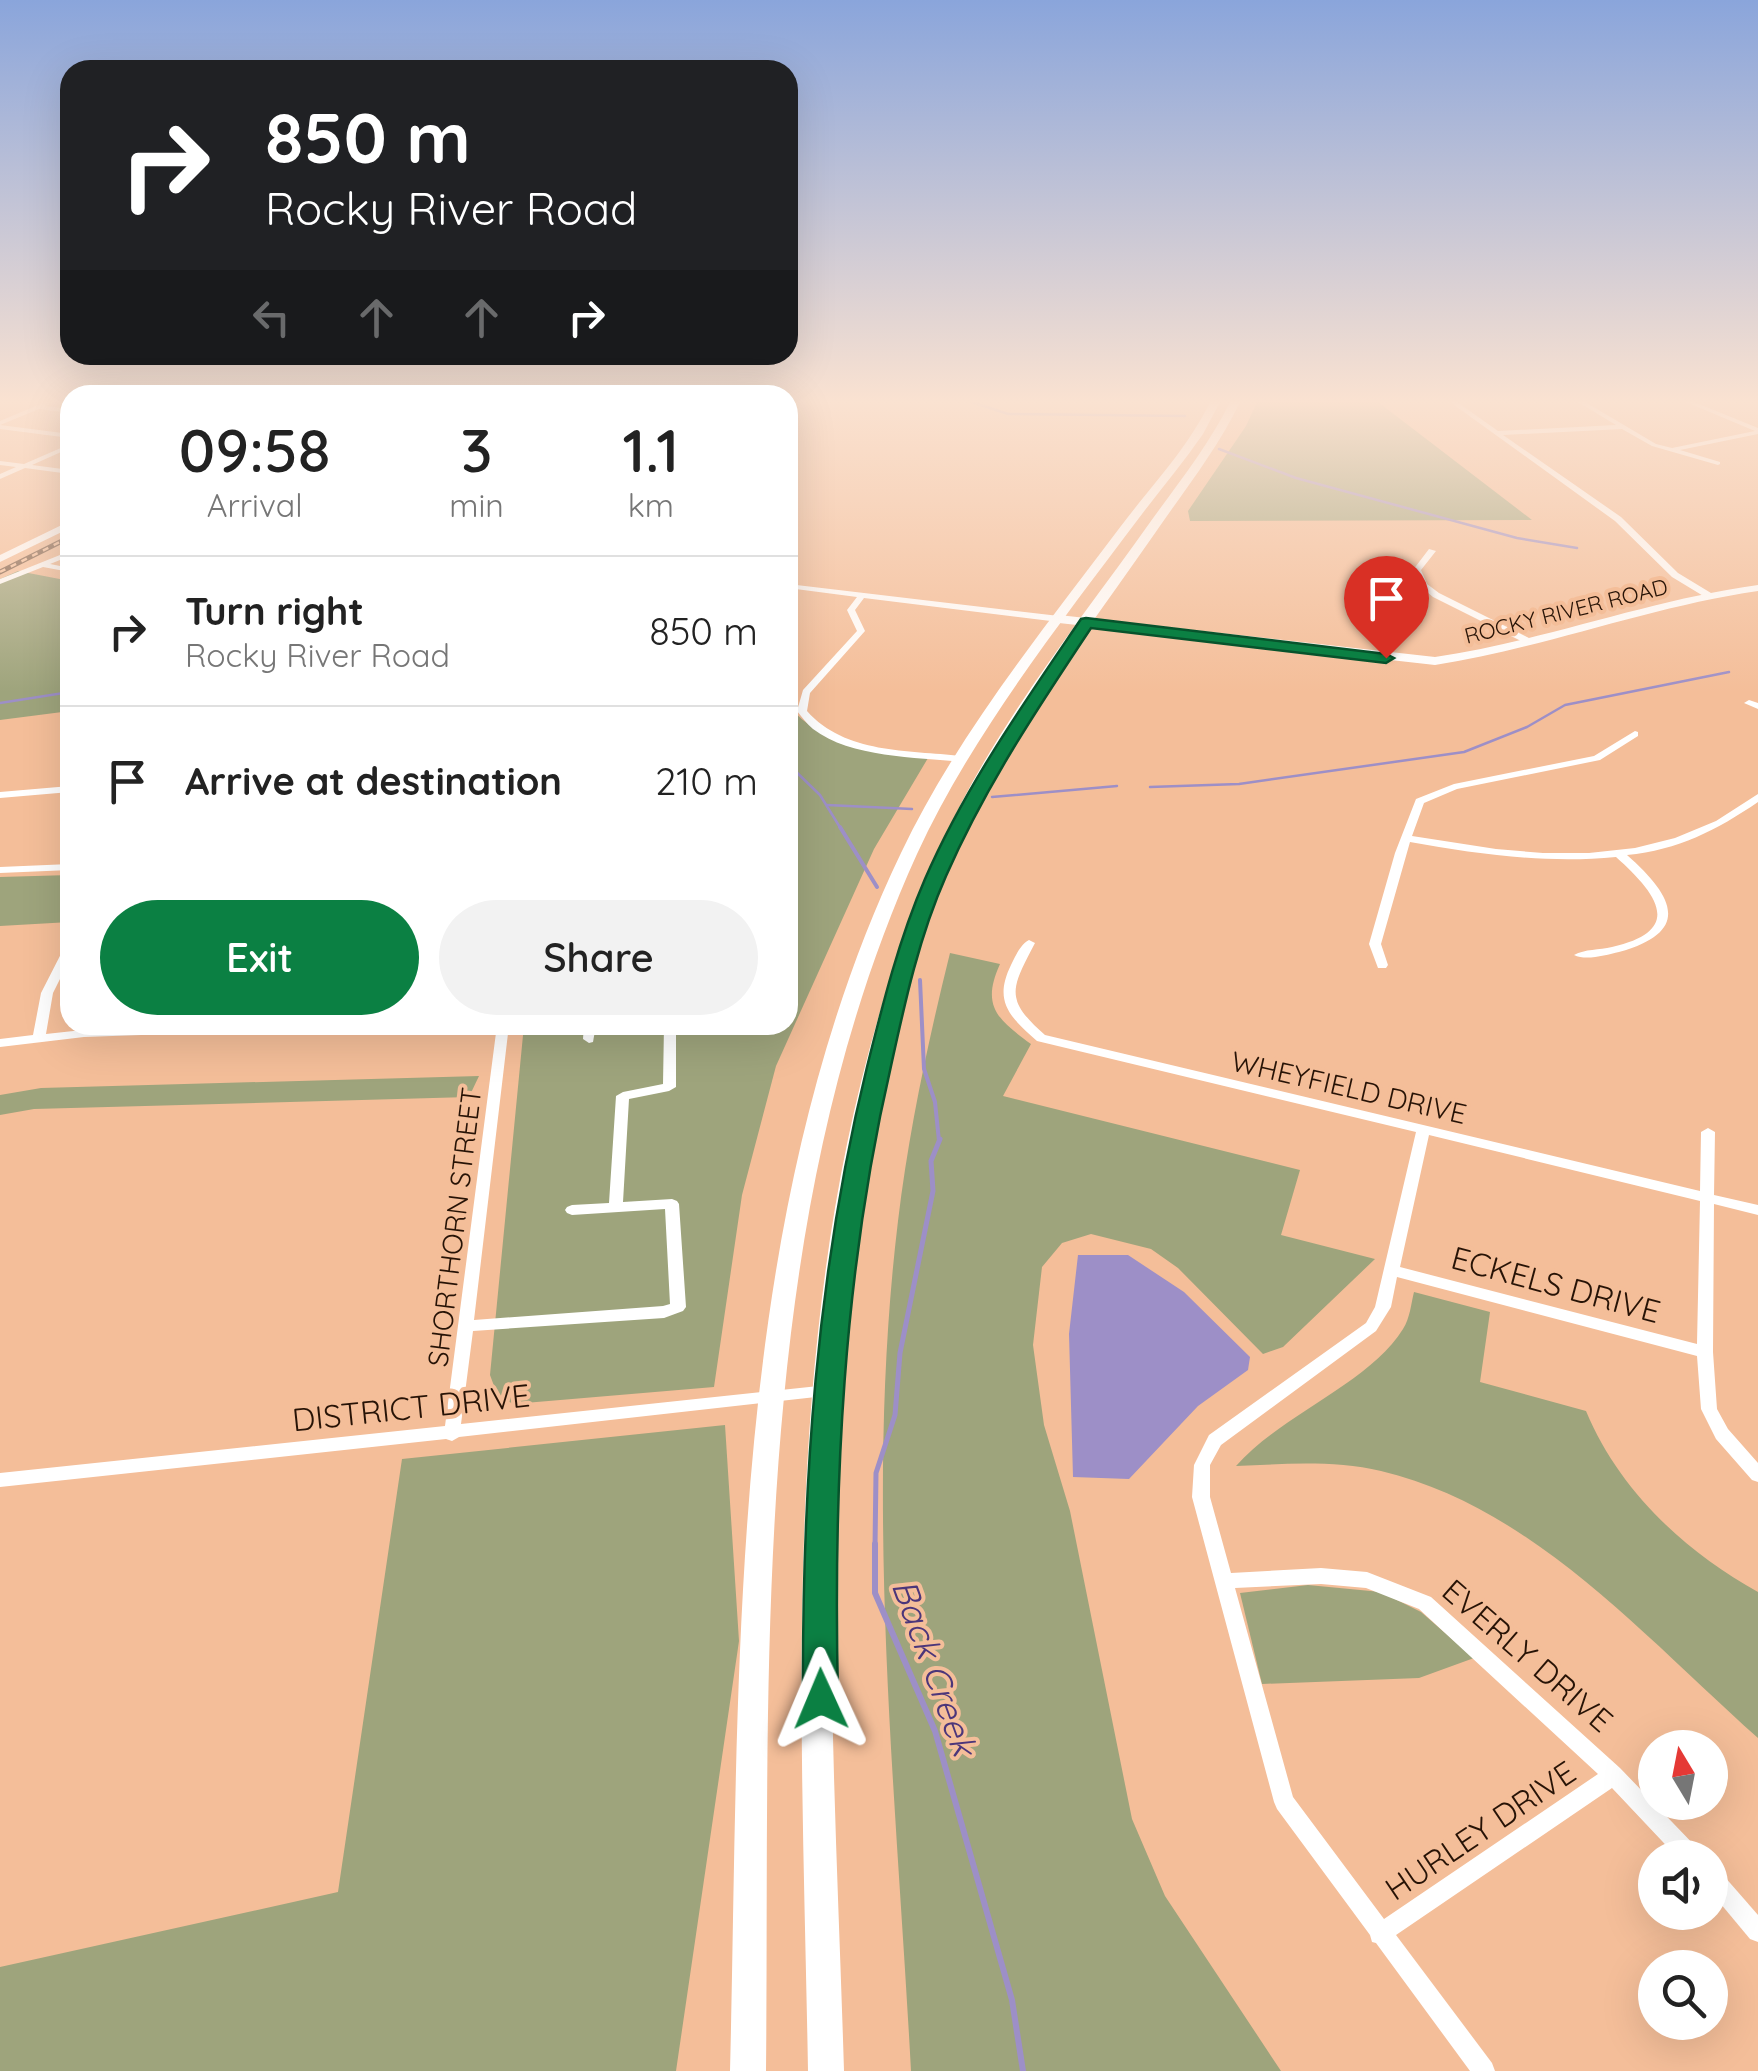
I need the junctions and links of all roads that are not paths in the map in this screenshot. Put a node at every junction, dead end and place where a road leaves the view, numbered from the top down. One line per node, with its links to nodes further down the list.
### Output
1 (1146, 499): 15 (main road)
2 (1172, 499): 16 (main road)
3 (1591, 499): 14 (street)
4 (60, 529): 7 (street)
5 (1432, 551): 17 (street)
6 (60, 557): 8 (street)
7 (0, 559)
8 (44, 565): 9 (street); 10 (street)
9 (60, 568)
10 (0, 582)
11 (798, 587): 13 (street, ROCKY RIVER ROAD)
12 (1758, 588): 14 (street, ROCKY RIVER ROAD)
13 (862, 595): 15 (street, ROCKY RIVER ROAD); 19 (street)
14 (1708, 595): 17 (street, ROCKY RIVER ROAD)
15 (1058, 619): 16 (street, ROCKY RIVER ROAD); 19 (main road)
16 (1086, 622): 17 (street, ROCKY RIVER ROAD); 47 (main road)
17 (1528, 641)
18 (1635, 734): 25 (street)
19 (962, 760): 48 (main road)
20 (60, 791): 21 (street)
21 (0, 795)
22 (1758, 797): 23 (street)
23 (1742, 811): 24 (street); 26 (street)
24 (1757, 816)
25 (1406, 838): 26 (street); 31 (street)
26 (1617, 852): 30 (street)
27 (60, 867): 28 (street)
28 (0, 870)
29 (1030, 944): 38 (street, WHEYFIELD DRIVE)
30 (1580, 955)
31 (1382, 965)
32 (60, 968): 36 (street)
33 (60, 1035): 36 (street)
34 (502, 1035): 45 (street, SHORTHORN STREET)
35 (670, 1035): 41 (street)
36 (39, 1036): 37 (street)
37 (0, 1043)
38 (1423, 1130): 40 (street, WHEYFIELD DRIVE); 44 (street)
39 (1708, 1132): 40 (street)
40 (1708, 1198): 43 (street, WHEYFIELD DRIVE); 46 (street)
41 (616, 1207): 42 (street); 45 (street)
42 (572, 1210)
43 (1758, 1210)
44 (1392, 1270): 46 (street, ECKELS DRIVE); 52 (street)
45 (466, 1326): 49 (street, SHORTHORN STREET)
46 (1705, 1352): 50 (street)
47 (828, 1391): 48 (street, DISTRICT DRIVE); 59 (main road)
48 (774, 1397): 49 (street, DISTRICT DRIVE); 58 (main road)
49 (452, 1434): 51 (street, DISTRICT DRIVE)
50 (1758, 1475)
51 (0, 1480)
52 (1223, 1581): 53 (street, EVERLY DRIVE); 57 (street)
53 (1613, 1775): 54 (street, EVERLY DRIVE); 57 (street, HURLEY DRIVE)
54 (1676, 1840)
55 (1728, 1896): 56 (street)
56 (1758, 1930)
57 (1380, 1934): 60 (street)
58 (748, 2071)
59 (826, 2071)
60 (1484, 2071)

